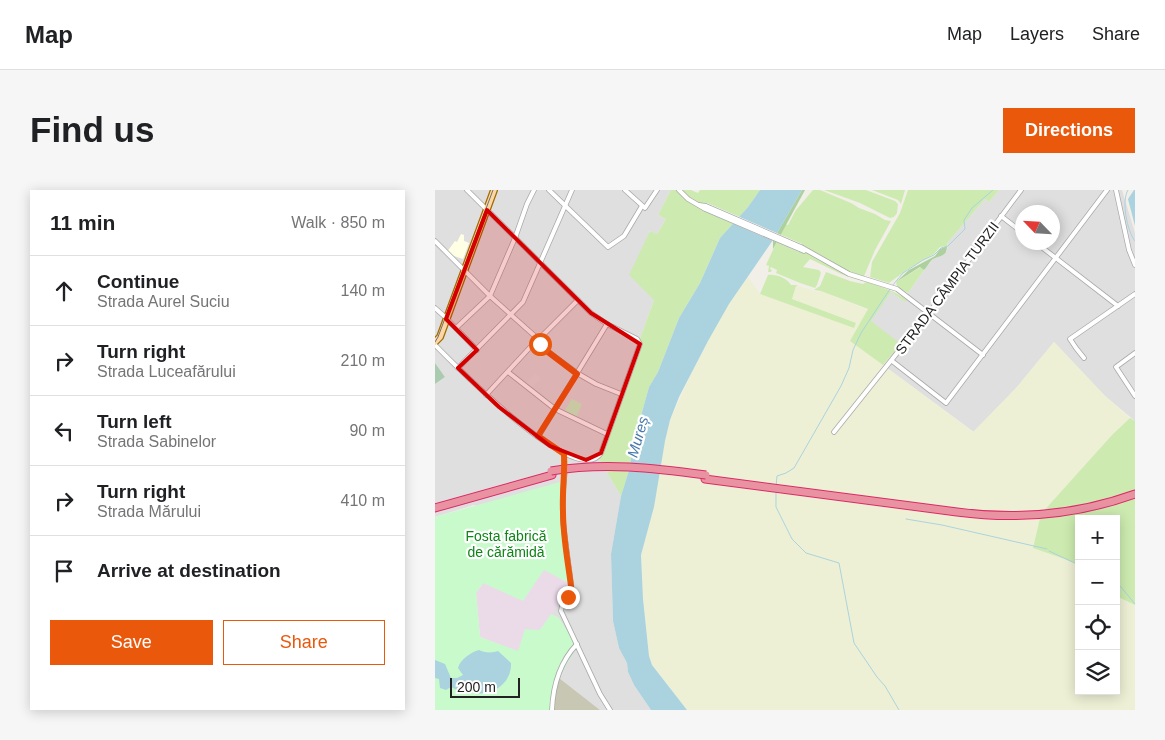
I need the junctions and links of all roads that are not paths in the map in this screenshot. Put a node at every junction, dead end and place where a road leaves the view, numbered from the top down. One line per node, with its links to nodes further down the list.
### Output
1 (467, 190): 14 (street)
2 (493, 190): 14 (main road)
3 (534, 190): 17 (street)
4 (549, 190): 12 (street)
5 (572, 190): 12 (street)
6 (625, 190): 13 (street)
7 (657, 190): 13 (street)
8 (679, 190): 29 (street)
9 (1021, 190): 15 (street, STRADA CÂMPIA TURZII)
10 (1107, 190): 20 (street)
11 (1116, 190): 22 (street)
12 (565, 206): 13 (street); 21 (street)
13 (643, 207)
14 (486, 209): 17 (street); 23 (main road)
15 (1001, 216): 16 (street); 29 (street, STRADA CÂMPIA TURZII)
16 (1015, 227)
17 (515, 238): 21 (street); 25 (street)
18 (435, 241): 23 (street)
19 (1046, 250): 20 (street)
20 (1056, 258): 27 (street); 38 (street)
21 (541, 264): 26 (street); 30 (street)
22 (1135, 265)
23 (463, 269): 25 (street); 31 (main road)
24 (1135, 294): 27 (street)
25 (490, 296): 30 (street); 33 (street)
26 (578, 300): 32 (street); 34 (street)
27 (1118, 306): 39 (street)
28 (435, 308): 31 (street)
29 (929, 313): 38 (street); 40 (street, STRADA CÂMPIA TURZII)
30 (511, 315): 34 (street); 36 (street)
31 (445, 318): 33 (street); 35 (main road)
32 (607, 324): 43 (street); 44 (street)
33 (456, 328): 36 (street)
34 (538, 341): 42 (street); 43 (street)
35 (435, 342): 41 (street)
36 (477, 350): 41 (street)
37 (1135, 353): 46 (street)
38 (983, 354): 40 (street)
39 (1084, 358)
40 (892, 361): 48 (street, STRADA CÂMPIA TURZII)
41 (458, 368): 45 (street)
42 (508, 372): 45 (street); 47 (street)
43 (577, 374): 44 (street); 47 (street)
44 (621, 394): 49 (street)
45 (486, 395): 50 (street)
46 (1135, 396)
47 (555, 409): 49 (street); 50 (street)
48 (834, 432)
49 (607, 434): 51 (street)
50 (538, 436): 51 (street)
51 (564, 454): 56 (street)
52 (782, 487): 53 (highway); 54 (highway); 55 (highway, bridge)
53 (1135, 490)
54 (1135, 494)
55 (438, 505)
56 (577, 644): 57 (street); 58 (street)
57 (552, 710)
58 (610, 710)

